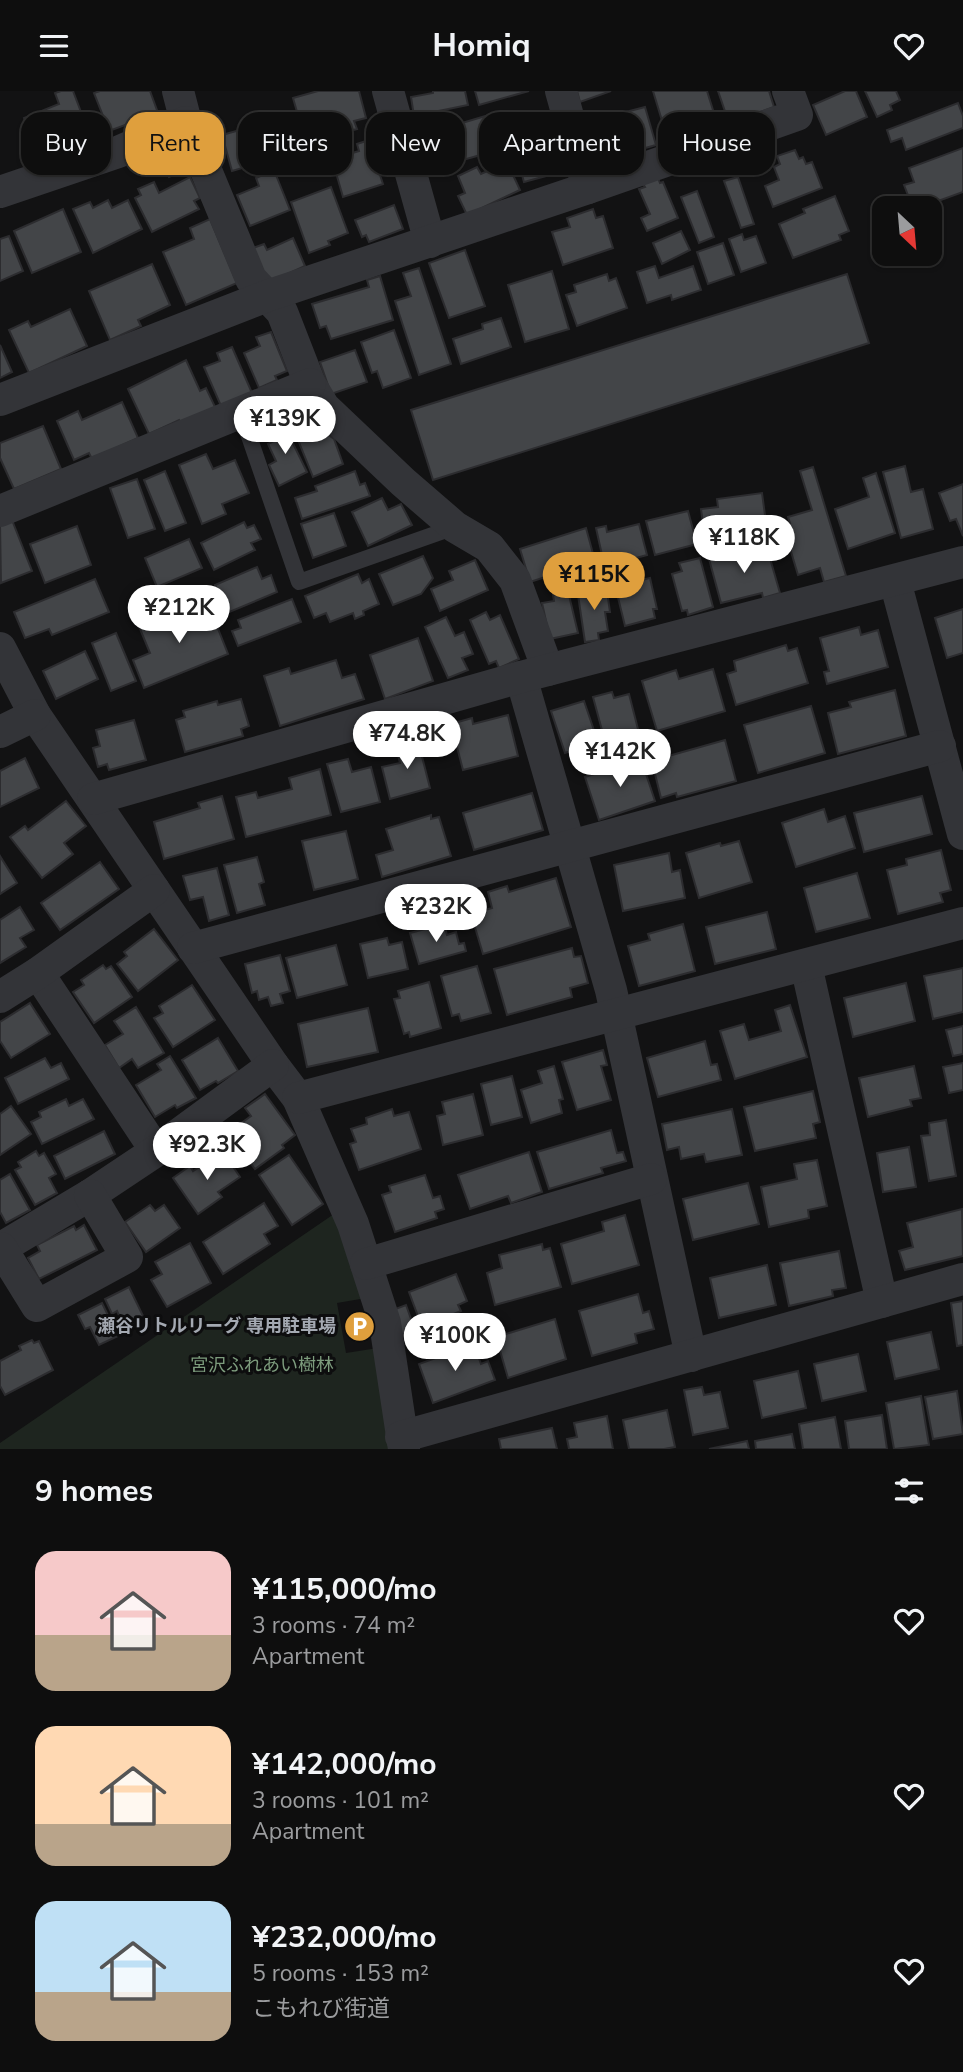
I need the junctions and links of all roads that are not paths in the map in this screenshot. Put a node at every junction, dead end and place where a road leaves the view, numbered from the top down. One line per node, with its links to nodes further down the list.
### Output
1 (178, 91): 5 (street)
2 (388, 91): 10 (street)
3 (561, 91): 8 (street)
4 (788, 91): 8 (street)
5 (183, 112)
6 (125, 149): 9 (street)
7 (208, 175): 11 (street)
8 (588, 188): 10 (street)
9 (0, 192)
10 (429, 242): 11 (street)
11 (267, 296): 12 (street); 13 (street)
12 (310, 384): 14 (street); 16 (street)
13 (0, 400)
14 (241, 413): 15 (street); 16 (lane)
15 (0, 511)
16 (456, 527): 20 (street)
17 (963, 562): 18 (street)
18 (895, 581): 20 (street); 23 (street)
19 (0, 648): 21 (street)
20 (534, 674): 24 (street); 26 (street)
21 (35, 715): 22 (street); 24 (street)
22 (0, 732)
23 (940, 746): 25 (street); 26 (street)
24 (93, 799): 27 (street)
25 (963, 834)
26 (570, 846): 29 (street); 33 (street)
27 (154, 890): 29 (street); 31 (street)
28 (963, 923): 30 (street)
29 (193, 948): 34 (street)
30 (806, 965): 33 (street); 42 (street)
31 (38, 973): 32 (street); 36 (street)
32 (0, 997)
33 (616, 1015): 35 (street); 37 (street)
34 (273, 1065): 35 (street); 36 (street)
35 (298, 1098): 40 (street)
36 (156, 1151): 38 (street)
37 (651, 1179): 40 (street); 43 (street)
38 (90, 1195): 39 (street); 39 (street)
39 (0, 1247)
40 (366, 1264): 44 (street)
41 (963, 1279): 42 (street)
42 (882, 1302): 43 (street)
43 (691, 1356): 44 (street)
44 (403, 1443)

